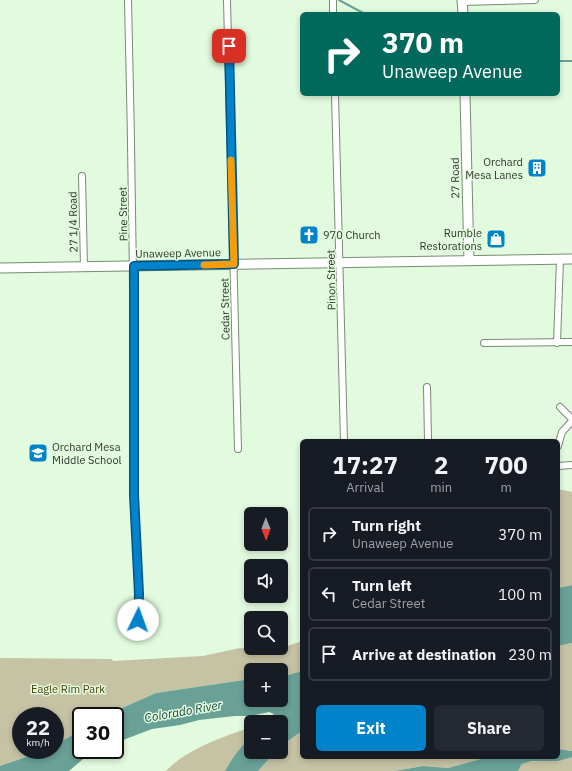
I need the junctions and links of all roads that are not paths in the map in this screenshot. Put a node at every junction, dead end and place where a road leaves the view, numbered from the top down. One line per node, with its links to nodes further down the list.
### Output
1 (128, 0): 16 (street, Pine Street)
2 (227, 0): 15 (street, Cedar Street)
3 (333, 0): 6 (street)
4 (535, 0): 5 (street)
5 (462, 1): 7 (main road)
6 (333, 12)
7 (463, 12)
8 (335, 96): 14 (street, Pinon Street)
9 (465, 96): 13 (main road, 27 Road)
10 (82, 176): 17 (street, 27 1/4 Road)
11 (572, 259): 12 (main road, Unaweep Avenue)
12 (560, 260): 13 (main road, Unaweep Avenue); 19 (street)
13 (469, 261): 14 (main road, Unaweep Avenue)
14 (341, 262): 15 (main road, Unaweep Avenue); 25 (street, Pinon Street)
15 (234, 264): 16 (main road, Unaweep Avenue); 28 (street, Cedar Street)
16 (134, 266): 17 (main road, Unaweep Avenue); 31 (street, Pine Street)
17 (84, 267): 18 (main road, Unaweep Avenue)
18 (0, 268)
19 (558, 342): 20 (street); 21 (street)
20 (572, 342)
21 (484, 343)
22 (427, 387): 26 (street)
23 (560, 407): 24 (street)
24 (572, 420): 27 (street)
25 (344, 439)
26 (428, 439)
27 (560, 439)
28 (238, 449)
29 (572, 465): 30 (street)
30 (560, 466)
31 (138, 620)

